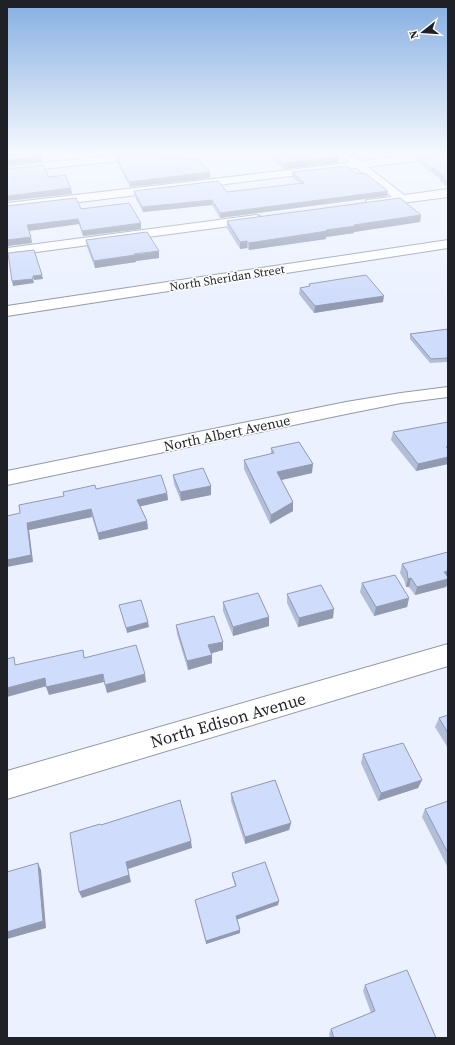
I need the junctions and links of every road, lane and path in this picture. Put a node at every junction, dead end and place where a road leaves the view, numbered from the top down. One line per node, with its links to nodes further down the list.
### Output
1 (42, 203): 4 (street)
2 (377, 203): 3 (street)
3 (362, 205)
4 (7, 207)
5 (268, 217): 7 (street)
6 (448, 244): 8 (street, North Sheridan Street)
7 (7, 252)
8 (7, 311)
9 (448, 392): 10 (street, North Albert Avenue)
10 (7, 478)
11 (448, 655): 12 (street, North Edison Avenue)
12 (7, 785)

